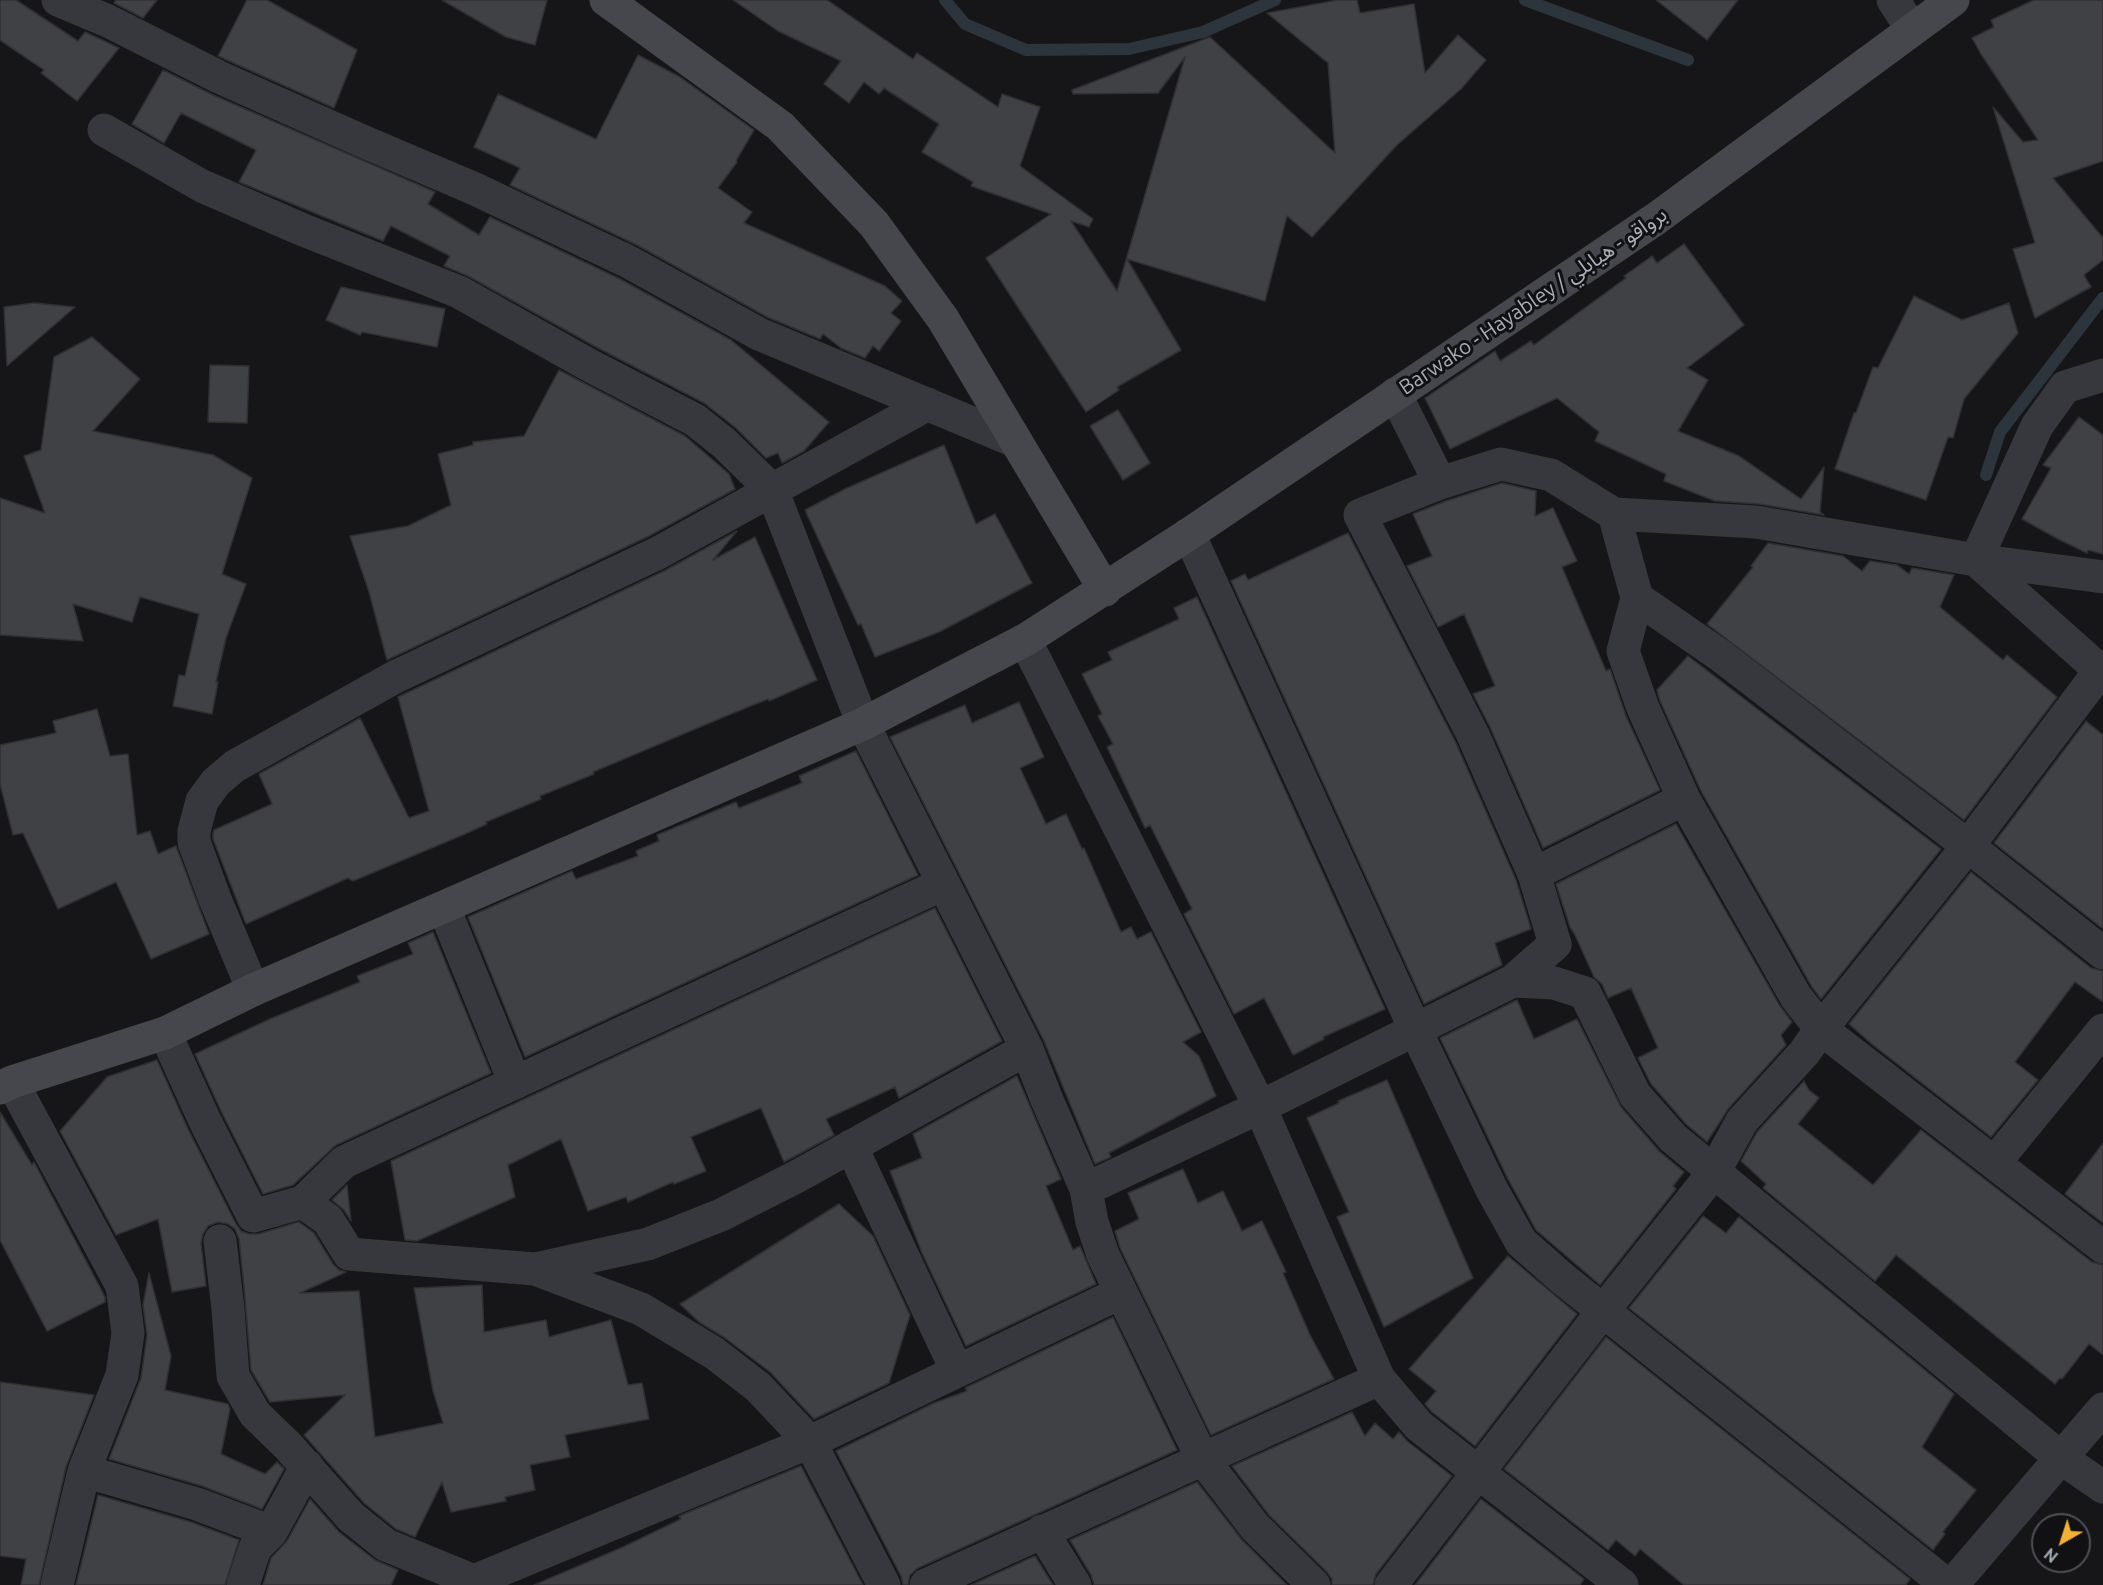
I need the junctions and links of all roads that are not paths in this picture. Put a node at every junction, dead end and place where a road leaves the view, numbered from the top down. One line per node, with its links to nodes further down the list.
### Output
1 (58, 0): 9 (street)
2 (606, 0): 10 (main road)
3 (1893, 0): 5 (street)
4 (1953, 0): 5 (main road, Barwako - Hayabley / برواقو - هيابلي)
5 (1912, 29): 8 (main road, Barwako - Hayabley / برواقو - هيابلي)
6 (104, 129): 12 (street)
7 (2103, 375): 15 (street)
8 (1395, 394): 11 (street); 14 (main road, Barwako - Hayabley / برواقو - هيابلي)
9 (928, 404): 10 (street); 12 (street)
10 (1015, 441): 17 (main road)
11 (1440, 483): 13 (street); 24 (street)
12 (772, 490): 21 (street); 29 (street)
13 (1614, 514): 15 (street); 18 (street)
14 (1189, 534): 17 (main road, Barwako - Hayabley / برواقو - هيابلي); 30 (street)
15 (1976, 560): 16 (street); 20 (street)
16 (2103, 577)
17 (1104, 590): 19 (main road, Barwako - Hayabley / برواقو - هيابلي)
18 (1636, 598): 22 (street); 23 (street)
19 (1025, 639): 21 (main road, Barwako - Hayabley / برواقو - هيابلي); 37 (street)
20 (2101, 672): 23 (street)
21 (863, 724): 25 (street); 26 (main road, Barwako - Hayabley / برواقو - هيابلي)
22 (1684, 800): 24 (street); 31 (street)
23 (1968, 846): 27 (street); 31 (street)
24 (1534, 874): 28 (street)
25 (943, 884): 34 (street); 35 (street)
26 (444, 908): 29 (main road, Barwako - Hayabley / برواقو - هيابلي); 35 (street)
27 (2103, 952)
28 (1513, 981): 30 (street); 40 (street)
29 (253, 990): 33 (main road, Barwako - Hayabley / برواقو - هيابلي)
30 (1416, 1029): 37 (street); 47 (street)
31 (1821, 1029): 39 (street); 40 (street)
32 (2103, 1030): 39 (street)
33 (165, 1033): 36 (main road, Barwako - Hayabley / برواقو - هيابلي); 42 (street)
34 (1027, 1049): 38 (street); 41 (street)
35 (515, 1083): 42 (street)
36 (6, 1085): 55 (street)
37 (1260, 1107): 41 (street); 49 (street)
38 (851, 1146): 45 (street); 48 (street)
39 (1995, 1162): 44 (street)
40 (1714, 1172): 47 (street); 53 (street)
41 (1086, 1189): 46 (street)
42 (303, 1202): 45 (street)
43 (220, 1241): 54 (street)
44 (2103, 1247)
45 (535, 1269): 51 (street)
46 (1120, 1293): 48 (street); 52 (street)
47 (1603, 1311): 56 (street); 69 (street)
48 (957, 1371): 51 (street)
49 (1379, 1379): 52 (street); 56 (street)
50 (2103, 1409): 53 (street)
51 (810, 1442): 60 (street); 63 (street)
52 (1202, 1458): 58 (street); 66 (street)
53 (2061, 1458): 57 (street); 70 (street)
54 (307, 1466): 59 (street); 60 (street)
55 (84, 1471): 59 (street); 61 (street)
56 (1479, 1472): 67 (street); 68 (street)
57 (2103, 1487)
58 (1042, 1531): 64 (street); 65 (street)
59 (270, 1532): 62 (street)
60 (475, 1583)
61 (57, 1585)
62 (243, 1585)
63 (884, 1585)
64 (926, 1585)
65 (1075, 1585)
66 (1314, 1585)
67 (1391, 1585)
68 (1622, 1585)
69 (1947, 1585)
70 (1952, 1585)

